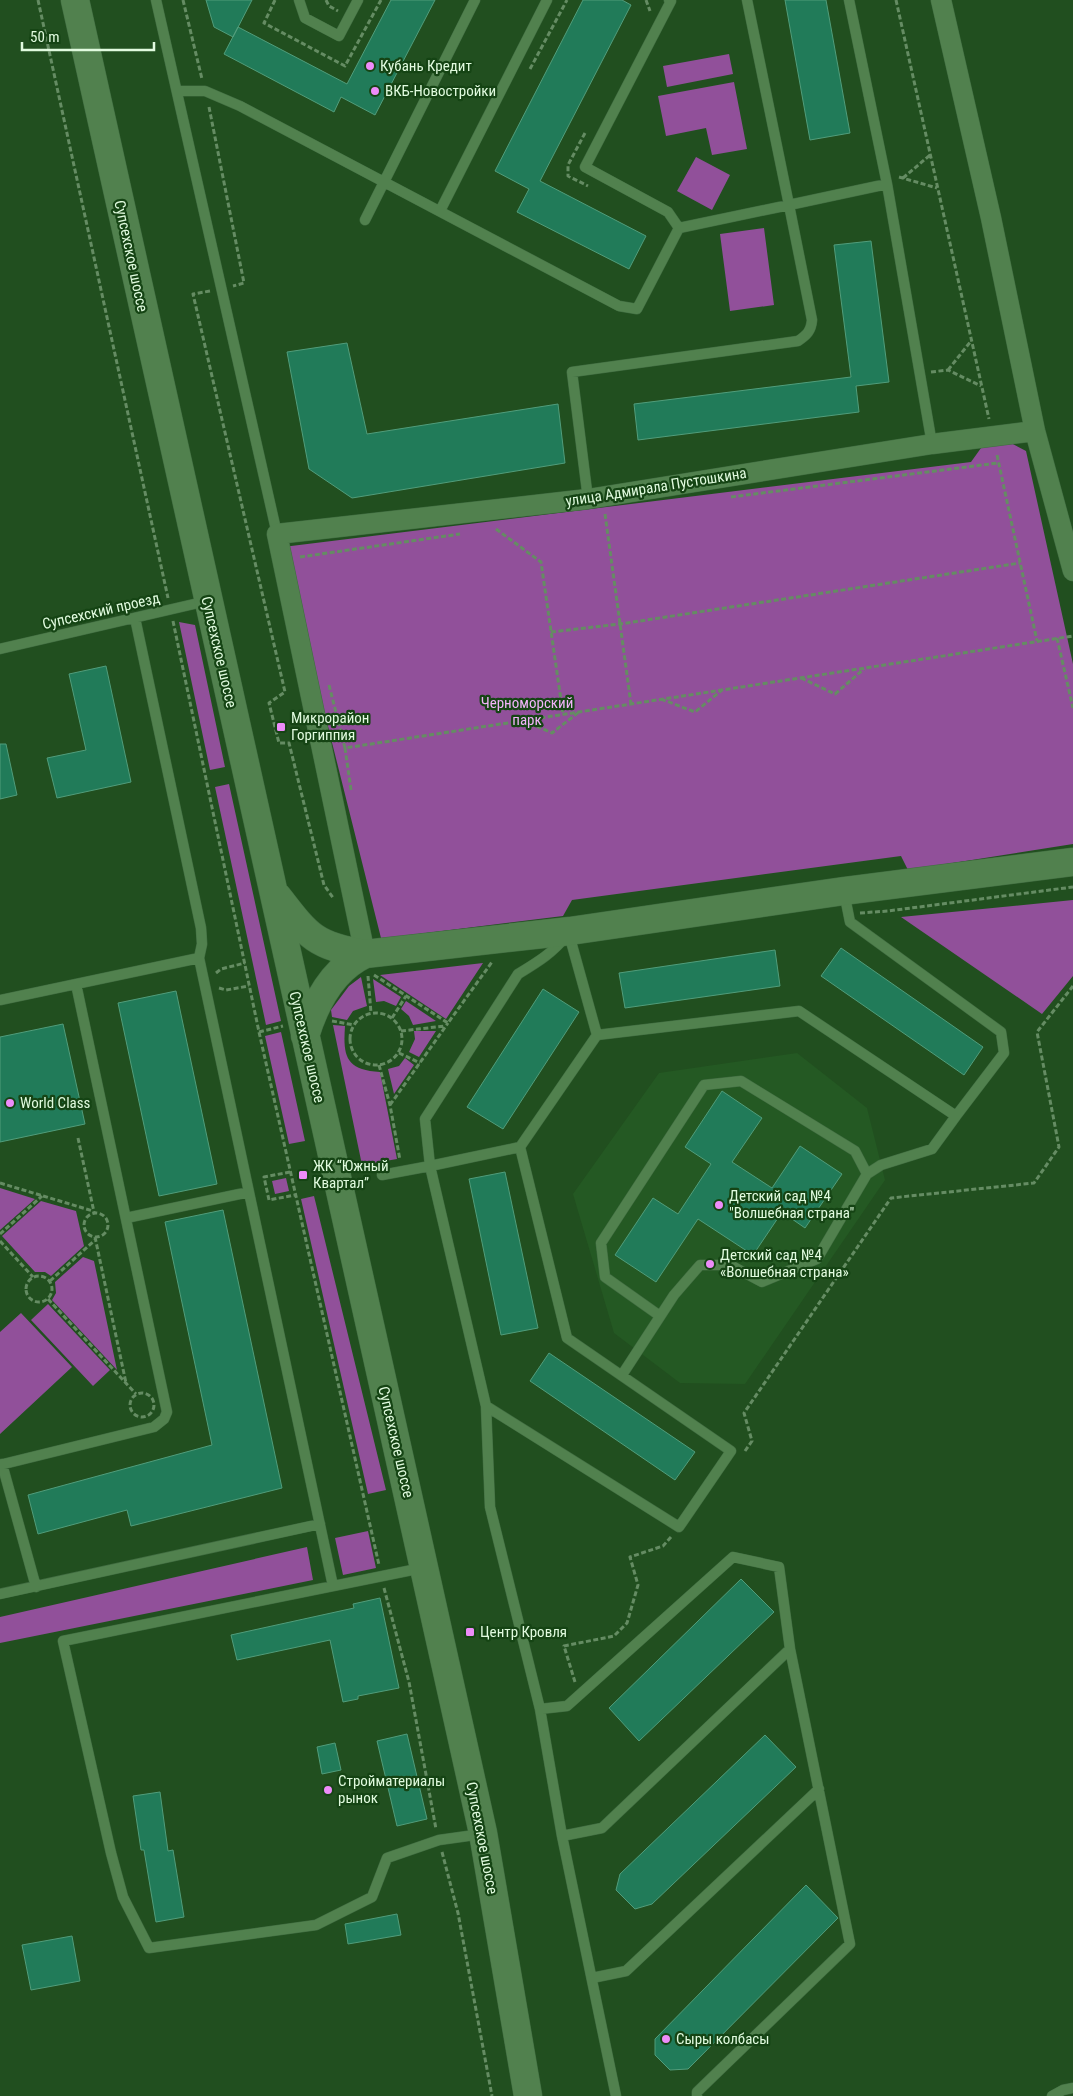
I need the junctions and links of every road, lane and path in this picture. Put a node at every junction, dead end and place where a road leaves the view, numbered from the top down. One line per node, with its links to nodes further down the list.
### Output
1 (38, 0): 53 (path)
2 (75, 0): 52 (main road, Супсехское шоссе)
3 (156, 0): 19 (lane)
4 (299, 0): 5 (lane)
5 (358, 0)
6 (475, 0): 24 (lane)
7 (547, 0): 29 (lane)
8 (566, 0): 16 (path)
9 (646, 0): 15 (path)
10 (671, 0): 31 (lane)
11 (746, 0): 28 (lane)
12 (850, 0): 22 (lane)
13 (896, 0): 21 (path)
14 (941, 0): 36 (street)
15 (651, 12)
16 (529, 69)
17 (202, 76): 18 (path)
18 (210, 81)
19 (177, 91): 24 (lane); 48 (lane)
20 (586, 131): 27 (path)
21 (930, 155): 23 (path); 26 (path)
22 (885, 173): 23 (path); 25 (lane)
23 (902, 178): 26 (path)
24 (384, 182): 29 (lane); 30 (lane)
25 (887, 184): 28 (lane); 34 (lane)
26 (937, 188): 32 (path)
27 (594, 190)
28 (789, 205): 31 (lane); 41 (lane)
29 (440, 211): 31 (lane)
30 (364, 220)
31 (679, 228)
32 (972, 341): 33 (path); 35 (path)
33 (948, 370): 34 (path); 35 (path)
34 (920, 374): 38 (lane)
35 (982, 386): 37 (path)
36 (1035, 431): 37 (street, улица Адмирала Пустошкина); 51 (street)
37 (993, 437): 38 (street, улица Адмирала Пустошкина); 39 (path)
38 (932, 444): 41 (street, улица Адмирала Пустошкина)
39 (998, 463): 40 (path); 50 (path)
40 (723, 498)
41 (592, 507): 43 (path); 48 (street, улица Адмирала Пустошкина)
42 (615, 512): 43 (path)
43 (605, 513): 55 (path)
44 (505, 528): 45 (path)
45 (496, 529): 46 (path); 56 (path)
46 (486, 530)
47 (467, 533): 49 (path)
48 (277, 534): 77 (street)
49 (298, 558)
50 (1020, 563): 55 (path); 59 (path)
51 (1073, 571)
52 (208, 600): 53 (lane, Супсехский проезд); 74 (main road, Супсехское шоссе)
53 (170, 610): 54 (lane, Супсехский проезд); 80 (path)
54 (135, 618): 60 (lane, Супсехский проезд); 79 (lane)
55 (620, 624): 56 (path); 66 (path)
56 (551, 632): 69 (path)
57 (1073, 636): 58 (path)
58 (1057, 638): 59 (path); 67 (path)
59 (1037, 641): 61 (path)
60 (0, 649)
61 (865, 668): 62 (path); 62 (path)
62 (800, 678): 64 (path)
63 (329, 681): 71 (path)
64 (722, 690): 65 (path); 65 (path)
65 (660, 699): 66 (path)
66 (631, 704): 69 (path)
67 (1073, 708)
68 (580, 712): 70 (path)
69 (563, 714): 70 (path)
70 (522, 720): 71 (path)
71 (345, 748): 72 (path)
72 (352, 793)
73 (1073, 862): 75 (main road)
74 (272, 890): 77 (main road); 93 (main road, Супсехское шоссе)
75 (844, 891): 76 (main road); 98 (lane)
76 (570, 931): 77 (main road); 92 (lane); 101 (lane)
77 (365, 954): 93 (main road)
78 (496, 956): 90 (path)
79 (200, 958): 83 (lane); 107 (lane)
80 (245, 963): 81 (path); 84 (path)
81 (215, 976)
82 (216, 981): 84 (path)
83 (76, 984): 87 (lane); 111 (lane)
84 (249, 986): 103 (path)
85 (1073, 986): 123 (path)
86 (406, 996): 88 (path); 89 (path); 90 (path)
87 (0, 1000)
88 (371, 1013): 89 (path); 96 (path)
89 (392, 1018): 91 (path)
90 (447, 1025): 91 (path); 95 (path)
91 (401, 1031): 94 (path)
92 (597, 1035): 98 (lane); 100 (lane)
93 (305, 1036): 127 (main road, Супсехское шоссе)
94 (399, 1053): 95 (path); 96 (path)
95 (420, 1063): 97 (path)
96 (379, 1065): 97 (path)
97 (390, 1105): 102 (path)
98 (956, 1116): 104 (lane)
99 (78, 1138): 110 (path)
100 (520, 1146): 101 (lane); 119 (lane)
101 (430, 1166): 102 (lane); 122 (lane)
102 (402, 1171): 105 (lane)
103 (290, 1172): 108 (path); 108 (path)
104 (868, 1174): 118 (lane); 118 (lane)
105 (382, 1175)
106 (0, 1183): 109 (path)
107 (249, 1192): 111 (lane); 125 (lane)
108 (295, 1195): 128 (path)
109 (42, 1196): 110 (path); 112 (path)
110 (93, 1212): 113 (path); 113 (path)
111 (126, 1218): 124 (lane)
112 (0, 1234)
113 (95, 1238): 116 (path); 120 (path)
114 (0, 1241): 115 (path)
115 (33, 1277): 116 (path); 117 (path)
116 (50, 1281): 117 (path)
117 (48, 1299): 120 (path)
118 (660, 1316): 119 (lane)
119 (622, 1375): 123 (lane)
120 (126, 1383): 121 (path)
121 (136, 1394): 121 (path)
122 (486, 1406): 126 (lane); 134 (lane)
123 (731, 1451): 126 (lane)
124 (1, 1464): 129 (lane)
125 (320, 1524): 129 (lane); 130 (lane)
126 (680, 1527): 133 (path)
127 (424, 1568): 128 (lane); 136 (main road, Супсехское шоссе)
128 (381, 1577): 130 (lane); 138 (path)
129 (36, 1586): 131 (lane)
130 (334, 1586): 138 (lane)
131 (0, 1594)
132 (790, 1649): 133 (lane); 135 (lane); 137 (lane)
133 (580, 1695): 134 (lane)
134 (540, 1709): 137 (lane)
135 (819, 1789): 139 (lane); 144 (lane)
136 (483, 1833): 138 (lane); 142 (main road, Супсехское шоссе)
137 (562, 1836): 139 (lane)
138 (438, 1840): 141 (path)
139 (592, 1978): 143 (lane)
140 (1073, 2088): 145 (lane)
141 (492, 2096)
142 (528, 2096)
143 (616, 2096)
144 (698, 2096)
145 (1052, 2096)

